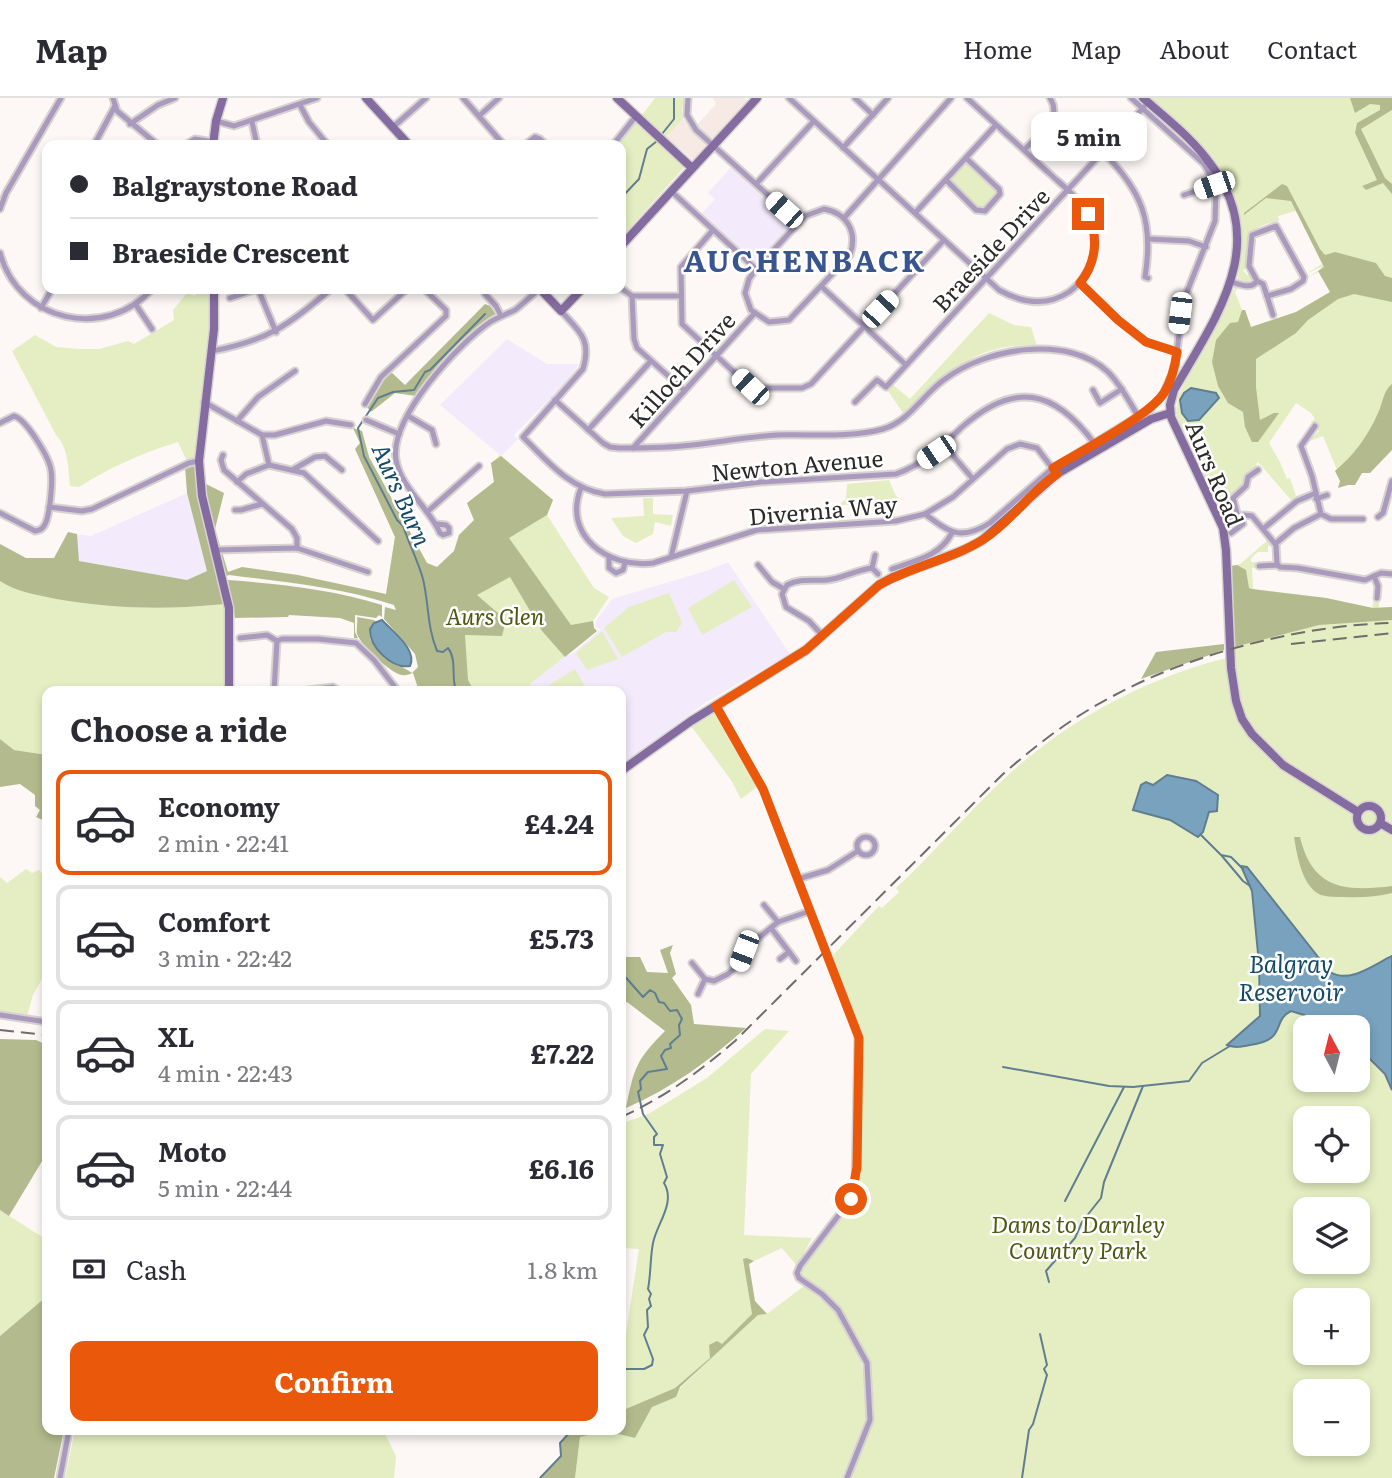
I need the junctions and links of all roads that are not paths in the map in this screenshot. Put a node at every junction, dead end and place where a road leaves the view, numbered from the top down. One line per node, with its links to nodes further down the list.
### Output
1 (61, 98): 53 (street)
2 (113, 98): 22 (street)
3 (175, 98): 29 (street)
4 (223, 98): 26 (street)
5 (317, 98): 21 (street)
6 (366, 98): 31 (street)
7 (426, 98): 31 (street)
8 (463, 98): 24 (street)
9 (499, 98): 24 (street)
10 (617, 98): 25 (street)
11 (688, 98): 40 (street)
12 (757, 98): 40 (street)
13 (789, 98): 27 (street)
14 (855, 98): 23 (street)
15 (888, 98): 23 (street)
16 (951, 98): 46 (street)
17 (967, 98): 30 (street)
18 (1050, 98): 42 (street)
19 (1131, 98): 20 (street, Aurs Road)
20 (1145, 103): 43 (street, Braeside Drive); 49 (street); 68 (street, Aurs Road)
21 (300, 105): 28 (street); 36 (street)
22 (115, 106): 29 (street); 32 (street)
23 (873, 115): 41 (street)
24 (479, 116): 38 (street)
25 (636, 116): 39 (street); 45 (street)
26 (216, 121): 28 (street); 34 (street)
27 (814, 121): 41 (street); 48 (street)
28 (252, 122): 35 (street)
29 (130, 124): 33 (street)
30 (996, 125): 42 (street); 44 (street)
31 (393, 127): 37 (street)
32 (97, 140)
33 (151, 140)
34 (213, 140)
35 (256, 140)
36 (322, 140)
37 (405, 140)
38 (500, 140)
39 (616, 140)
40 (713, 145): 45 (street); 48 (street)
41 (843, 148): 46 (street)
42 (1024, 150): 51 (street)
43 (1103, 152): 51 (street, Braeside Drive); 58 (street)
44 (966, 158): 47 (street); 47 (street)
45 (692, 168): 50 (street)
46 (879, 180): 54 (street); 55 (street)
47 (946, 180): 54 (street)
48 (756, 184): 56 (street)
49 (1214, 185): 52 (street); 61 (street)
50 (671, 191): 57 (street); 59 (street)
51 (1068, 191): 66 (street, Braeside Drive); 69 (street)
52 (1184, 195)
53 (0, 209)
54 (915, 213): 60 (street)
55 (844, 218): 56 (street); 70 (street)
56 (799, 223): 64 (street)
57 (713, 230): 64 (street); 86 (street)
58 (1149, 239): 61 (street); 65 (street)
59 (626, 240)
60 (944, 240): 66 (street); 95 (street)
61 (1206, 247): 99 (street)
62 (0, 253): 63 (street)
63 (1, 262): 90 (street)
64 (757, 269): 92 (street)
65 (1148, 278)
66 (985, 279): 69 (street); 102 (street, Braeside Drive)
67 (1257, 281): 68 (street); 87 (street); 87 (street)
68 (1231, 282): 115 (street, Aurs Road)
69 (1080, 283): 99 (street)
70 (822, 287): 92 (street); 95 (street)
71 (626, 292): 85 (street)
72 (49, 294): 90 (street)
73 (147, 294): 89 (street)
74 (214, 294): 98 (street)
75 (242, 294): 88 (street)
76 (260, 294): 97 (street)
77 (350, 294): 78 (street)
78 (402, 294)
79 (429, 294): 110 (street)
80 (485, 294): 94 (street)
81 (533, 294): 94 (street)
82 (544, 294): 91 (street)
83 (577, 294): 91 (street)
84 (324, 295): 97 (street)
85 (632, 296): 86 (street); 101 (street)
86 (680, 296): 100 (street)
87 (1267, 296): 93 (street)
88 (230, 298)
89 (136, 305): 90 (street); 96 (street)
90 (41, 308)
91 (561, 311): 111 (street)
92 (754, 314): 100 (street, Killoch Drive)
93 (1273, 315)
94 (500, 316): 116 (street)
95 (863, 327): 100 (street); 102 (street)
96 (152, 329)
97 (276, 332): 98 (street)
98 (212, 351): 112 (street)
99 (1177, 352): 117 (street)
100 (717, 356): 107 (street, Killoch Drive)
101 (652, 361): 107 (street); 124 (street)
102 (906, 365): 113 (street, Braeside Drive)
103 (295, 371): 104 (street)
104 (288, 375): 105 (street); 119 (street)
105 (293, 383)
106 (1122, 389): 108 (street); 117 (street); 133 (street)
107 (684, 390): 133 (street, Killoch Drive)
108 (1093, 390)
109 (362, 391): 110 (street)
110 (370, 395): 114 (street)
111 (555, 400): 124 (street); 149 (street, Newton Avenue)
112 (204, 402): 119 (street); 137 (street)
113 (855, 402)
114 (365, 404)
115 (1170, 413): 145 (street); 164 (street, Aurs Road)
116 (408, 416): 127 (street); 128 (street)
117 (1138, 416): 130 (street)
118 (366, 420): 122 (street)
119 (237, 421): 129 (street)
120 (0, 423): 155 (street)
121 (351, 425): 129 (street)
122 (380, 426): 125 (street); 127 (street)
123 (1315, 426): 134 (street)
124 (588, 430): 133 (street)
125 (377, 433)
126 (443, 433): 128 (street)
127 (399, 434): 157 (street)
128 (435, 434): 131 (street)
129 (262, 435): 138 (street)
130 (1094, 443): 132 (street, Newton Avenue); 145 (street)
131 (436, 444)
132 (944, 445): 146 (street); 150 (street, Newton Avenue)
133 (633, 448)
134 (1301, 449): 135 (street); 152 (street)
135 (1292, 452)
136 (223, 455): 148 (street)
137 (199, 461): 155 (street); 172 (street)
138 (269, 465): 141 (street); 148 (street)
139 (467, 465): 144 (street)
140 (479, 466): 144 (street)
141 (294, 469): 142 (street); 169 (street)
142 (342, 470)
143 (1258, 470): 161 (street)
144 (472, 471): 157 (street)
145 (1055, 471): 146 (street, Divernia Way); 167 (street); 188 (street)
146 (973, 479): 159 (street, Divernia Way)
147 (1392, 481): 153 (street)
148 (237, 482): 154 (street)
149 (581, 488): 150 (street, Newton Avenue); 175 (street, Divernia Way)
150 (687, 491): 174 (street)
151 (1327, 495): 152 (street)
152 (1316, 496): 160 (street); 166 (street)
153 (1390, 496): 162 (street)
154 (262, 504): 156 (street); 171 (street)
155 (48, 507): 158 (street)
156 (235, 510)
157 (427, 512): 165 (street)
158 (0, 513)
159 (925, 514): 167 (street); 174 (street, Divernia Way)
160 (1321, 514): 163 (street); 170 (street)
161 (1239, 517): 164 (street); 166 (street); 168 (street)
162 (1378, 517)
163 (1363, 519)
164 (1221, 523): 196 (street, Aurs Road)
165 (437, 524)
166 (1263, 529): 170 (street)
167 (952, 533): 181 (street)
168 (1231, 533)
169 (378, 541)
170 (1275, 544): 178 (street)
171 (298, 548): 172 (street); 182 (street)
172 (216, 550): 191 (street)
173 (875, 555): 180 (street)
174 (671, 557): 177 (street, Divernia Way)
175 (610, 558): 177 (street, Divernia Way); 177 (street)
176 (768, 562): 186 (street)
177 (625, 564)
178 (1278, 565): 179 (street); 185 (street)
179 (1259, 566)
180 (872, 568): 183 (street); 186 (street)
181 (892, 569)
182 (368, 572)
183 (878, 574)
184 (1392, 574): 185 (street)
185 (1374, 576): 187 (street)
186 (783, 589): 188 (street)
187 (1377, 598)
188 (822, 636): 194 (street)
189 (240, 638): 190 (street)
190 (277, 641): 192 (street); 193 (street)
191 (229, 686)
192 (274, 686)
193 (394, 686)
194 (716, 706): 195 (street); 204 (street)
195 (626, 767)
196 (1358, 813): 197 (street, Aurs Road); 197 (street, Aurs Road)
197 (1380, 822): 198 (street, Aurs Road)
198 (1392, 830)
199 (856, 831): 200 (street)
200 (860, 838): 201 (street); 202 (street)
201 (858, 851): 202 (street); 204 (street)
202 (872, 852): 203 (street)
203 (878, 858)
204 (798, 879): 206 (street)
205 (764, 905): 207 (street)
206 (810, 911): 207 (street); 219 (street)
207 (778, 922): 208 (street)
208 (771, 928): 209 (street); 213 (street)
209 (789, 952): 210 (street); 211 (street)
210 (780, 959)
211 (796, 961)
212 (692, 963): 213 (street)
213 (705, 979): 214 (street)
214 (698, 995)
215 (0, 1015): 216 (street)
216 (42, 1022)
217 (68, 1435): 218 (street)
218 (60, 1478)
219 (847, 1478)

